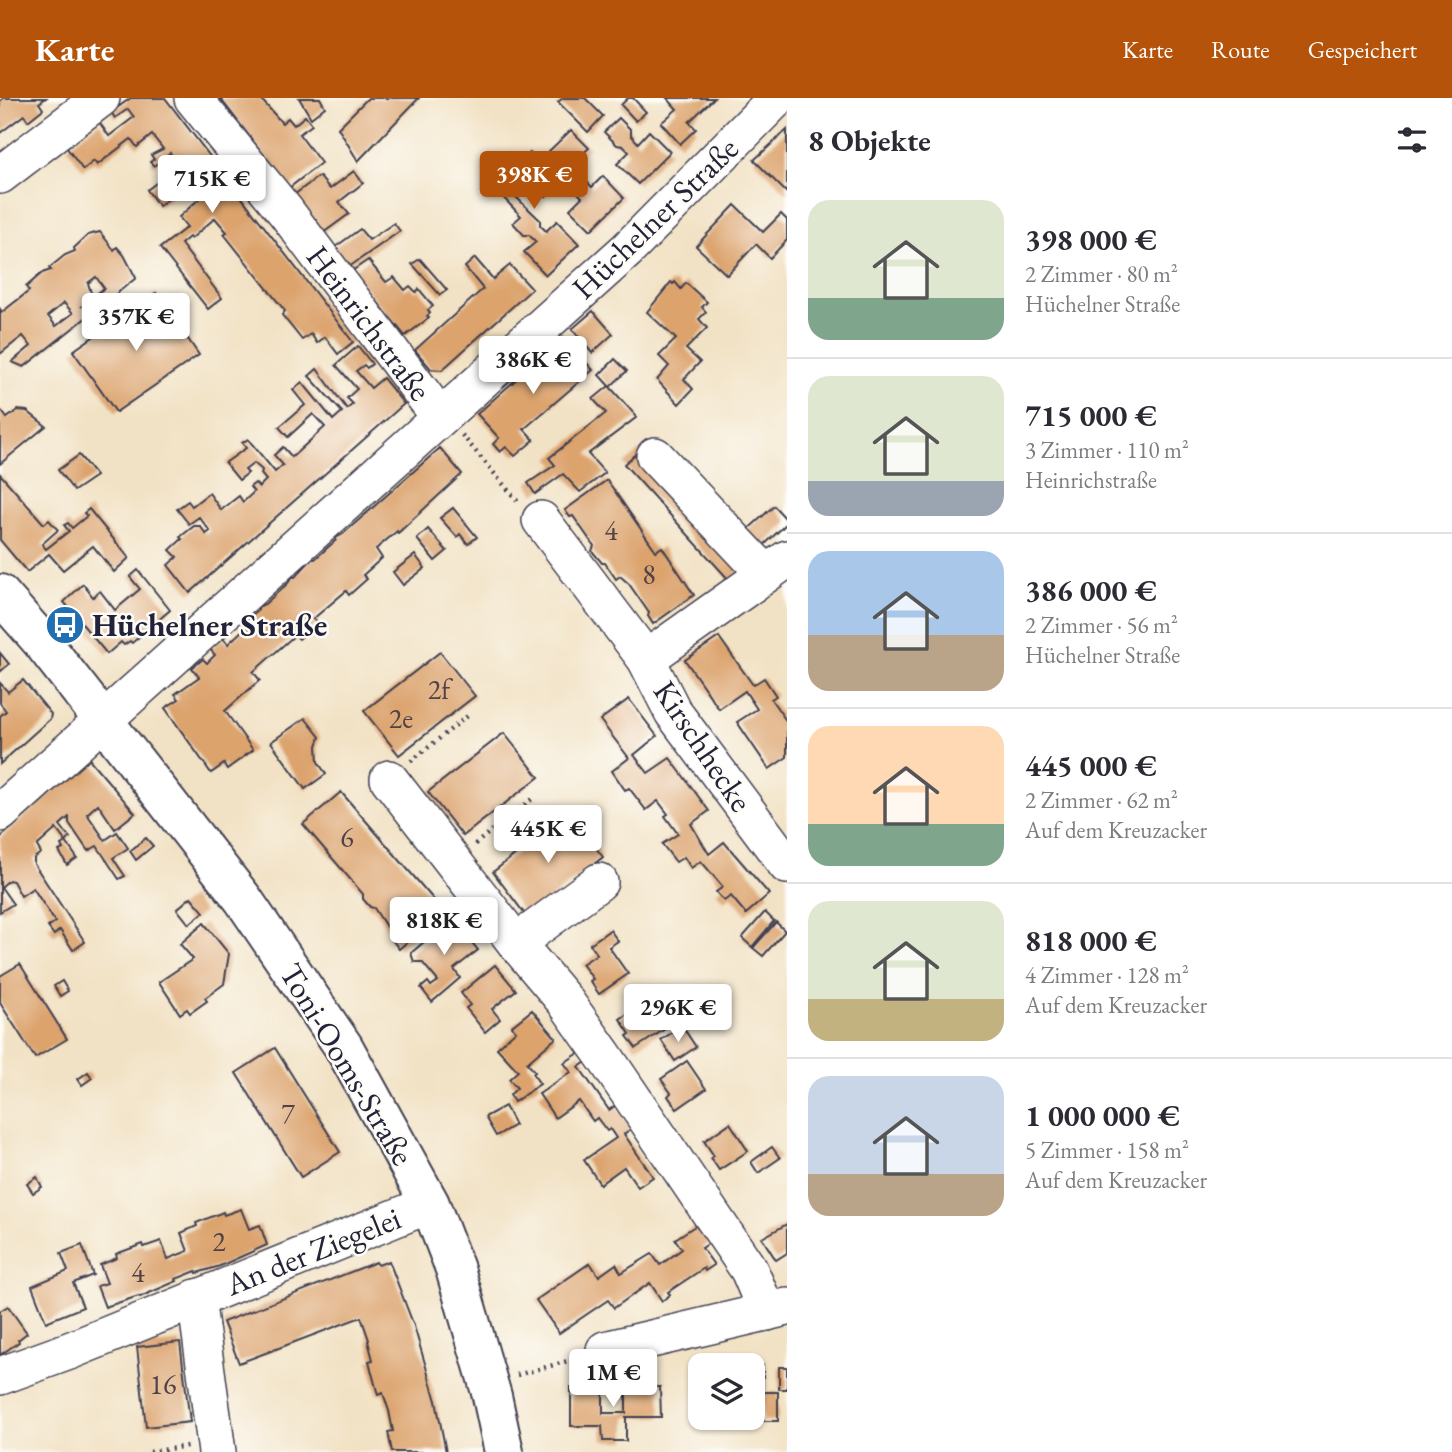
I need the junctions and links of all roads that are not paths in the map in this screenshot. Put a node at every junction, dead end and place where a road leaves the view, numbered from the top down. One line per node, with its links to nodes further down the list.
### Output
1 (101, 98): 4 (street)
2 (193, 98): 5 (street, Heinrichstraße)
3 (777, 98): 5 (street, Hüchelner Straße)
4 (0, 175)
5 (440, 416): 11 (street, Hüchelner Straße)
6 (655, 456): 8 (street)
7 (541, 520): 10 (street, Kirschhecke)
8 (774, 567): 10 (street, Kirschhecke)
9 (0, 594): 11 (main road, Toni-Ooms-Straße)
10 (646, 659): 14 (street, Kirschhecke)
11 (103, 721): 13 (street, Hüchelner Straße); 17 (main road, Toni-Ooms-Straße)
12 (389, 779): 16 (street)
13 (0, 813)
14 (787, 864)
15 (598, 882): 16 (street)
16 (516, 943): 19 (street)
17 (430, 1204): 18 (street, An der Ziegelei); 23 (main road, Toni-Ooms-Straße)
18 (196, 1298): 21 (street, An der Ziegelei); 22 (street, An der Ziegelei)
19 (777, 1310): 20 (street)
20 (605, 1350)
21 (0, 1376)
22 (216, 1447)
23 (504, 1452)

